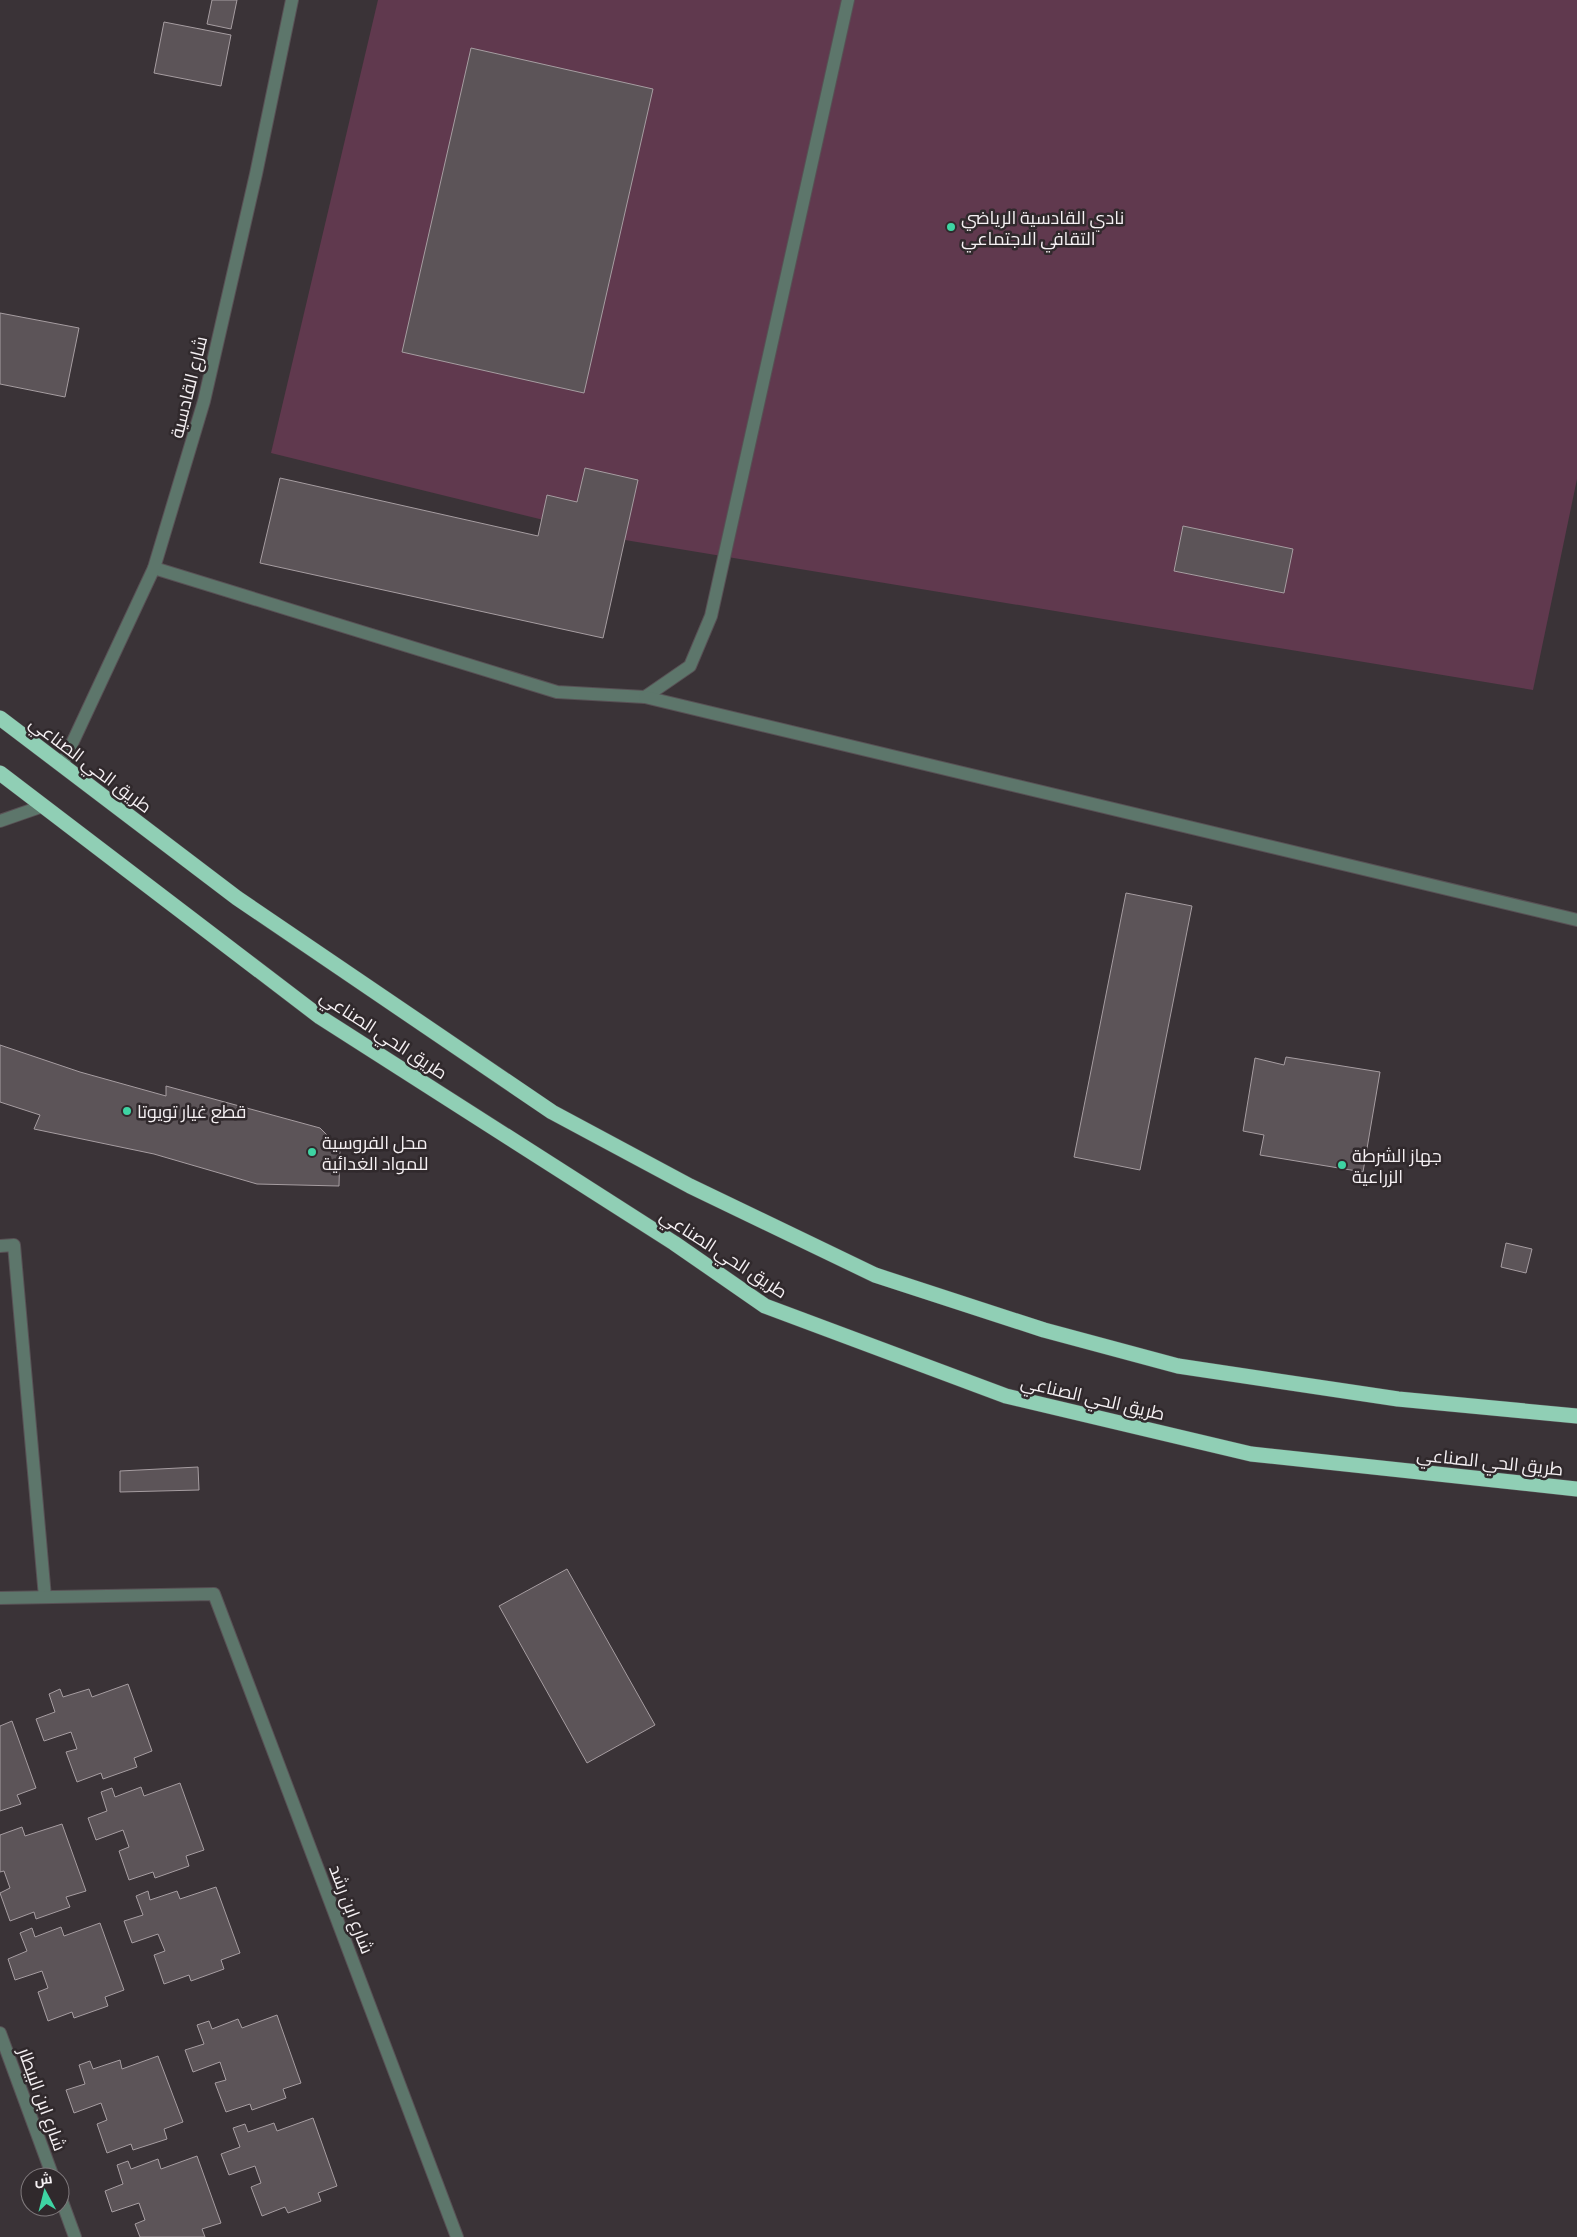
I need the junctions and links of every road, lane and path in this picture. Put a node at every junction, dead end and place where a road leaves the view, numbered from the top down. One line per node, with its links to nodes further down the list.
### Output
1 (292, 0): 3 (street, شارع القادسية)
2 (848, 0): 4 (street)
3 (154, 568): 4 (street); 6 (street, شارع القادسية)
4 (645, 697): 10 (street)
5 (0, 718): 6 (highway, طريق الحي الصناعي)
6 (62, 765): 12 (highway, طريق الحي الصناعي)
7 (0, 773): 8 (highway, طريق الحي الصناعي)
8 (43, 806): 9 (street); 13 (highway, طريق الحي الصناعي)
9 (0, 821)
10 (1577, 920)
11 (0, 1246): 14 (street)
12 (1577, 1416)
13 (1577, 1489)
14 (45, 1597): 15 (street); 20 (street, شارع ابن رشد)
15 (0, 1598)
16 (0, 2033): 17 (street, شارع ابن البيطار)
17 (49, 2167)
18 (68, 2217): 19 (street)
19 (75, 2237)
20 (457, 2237)

